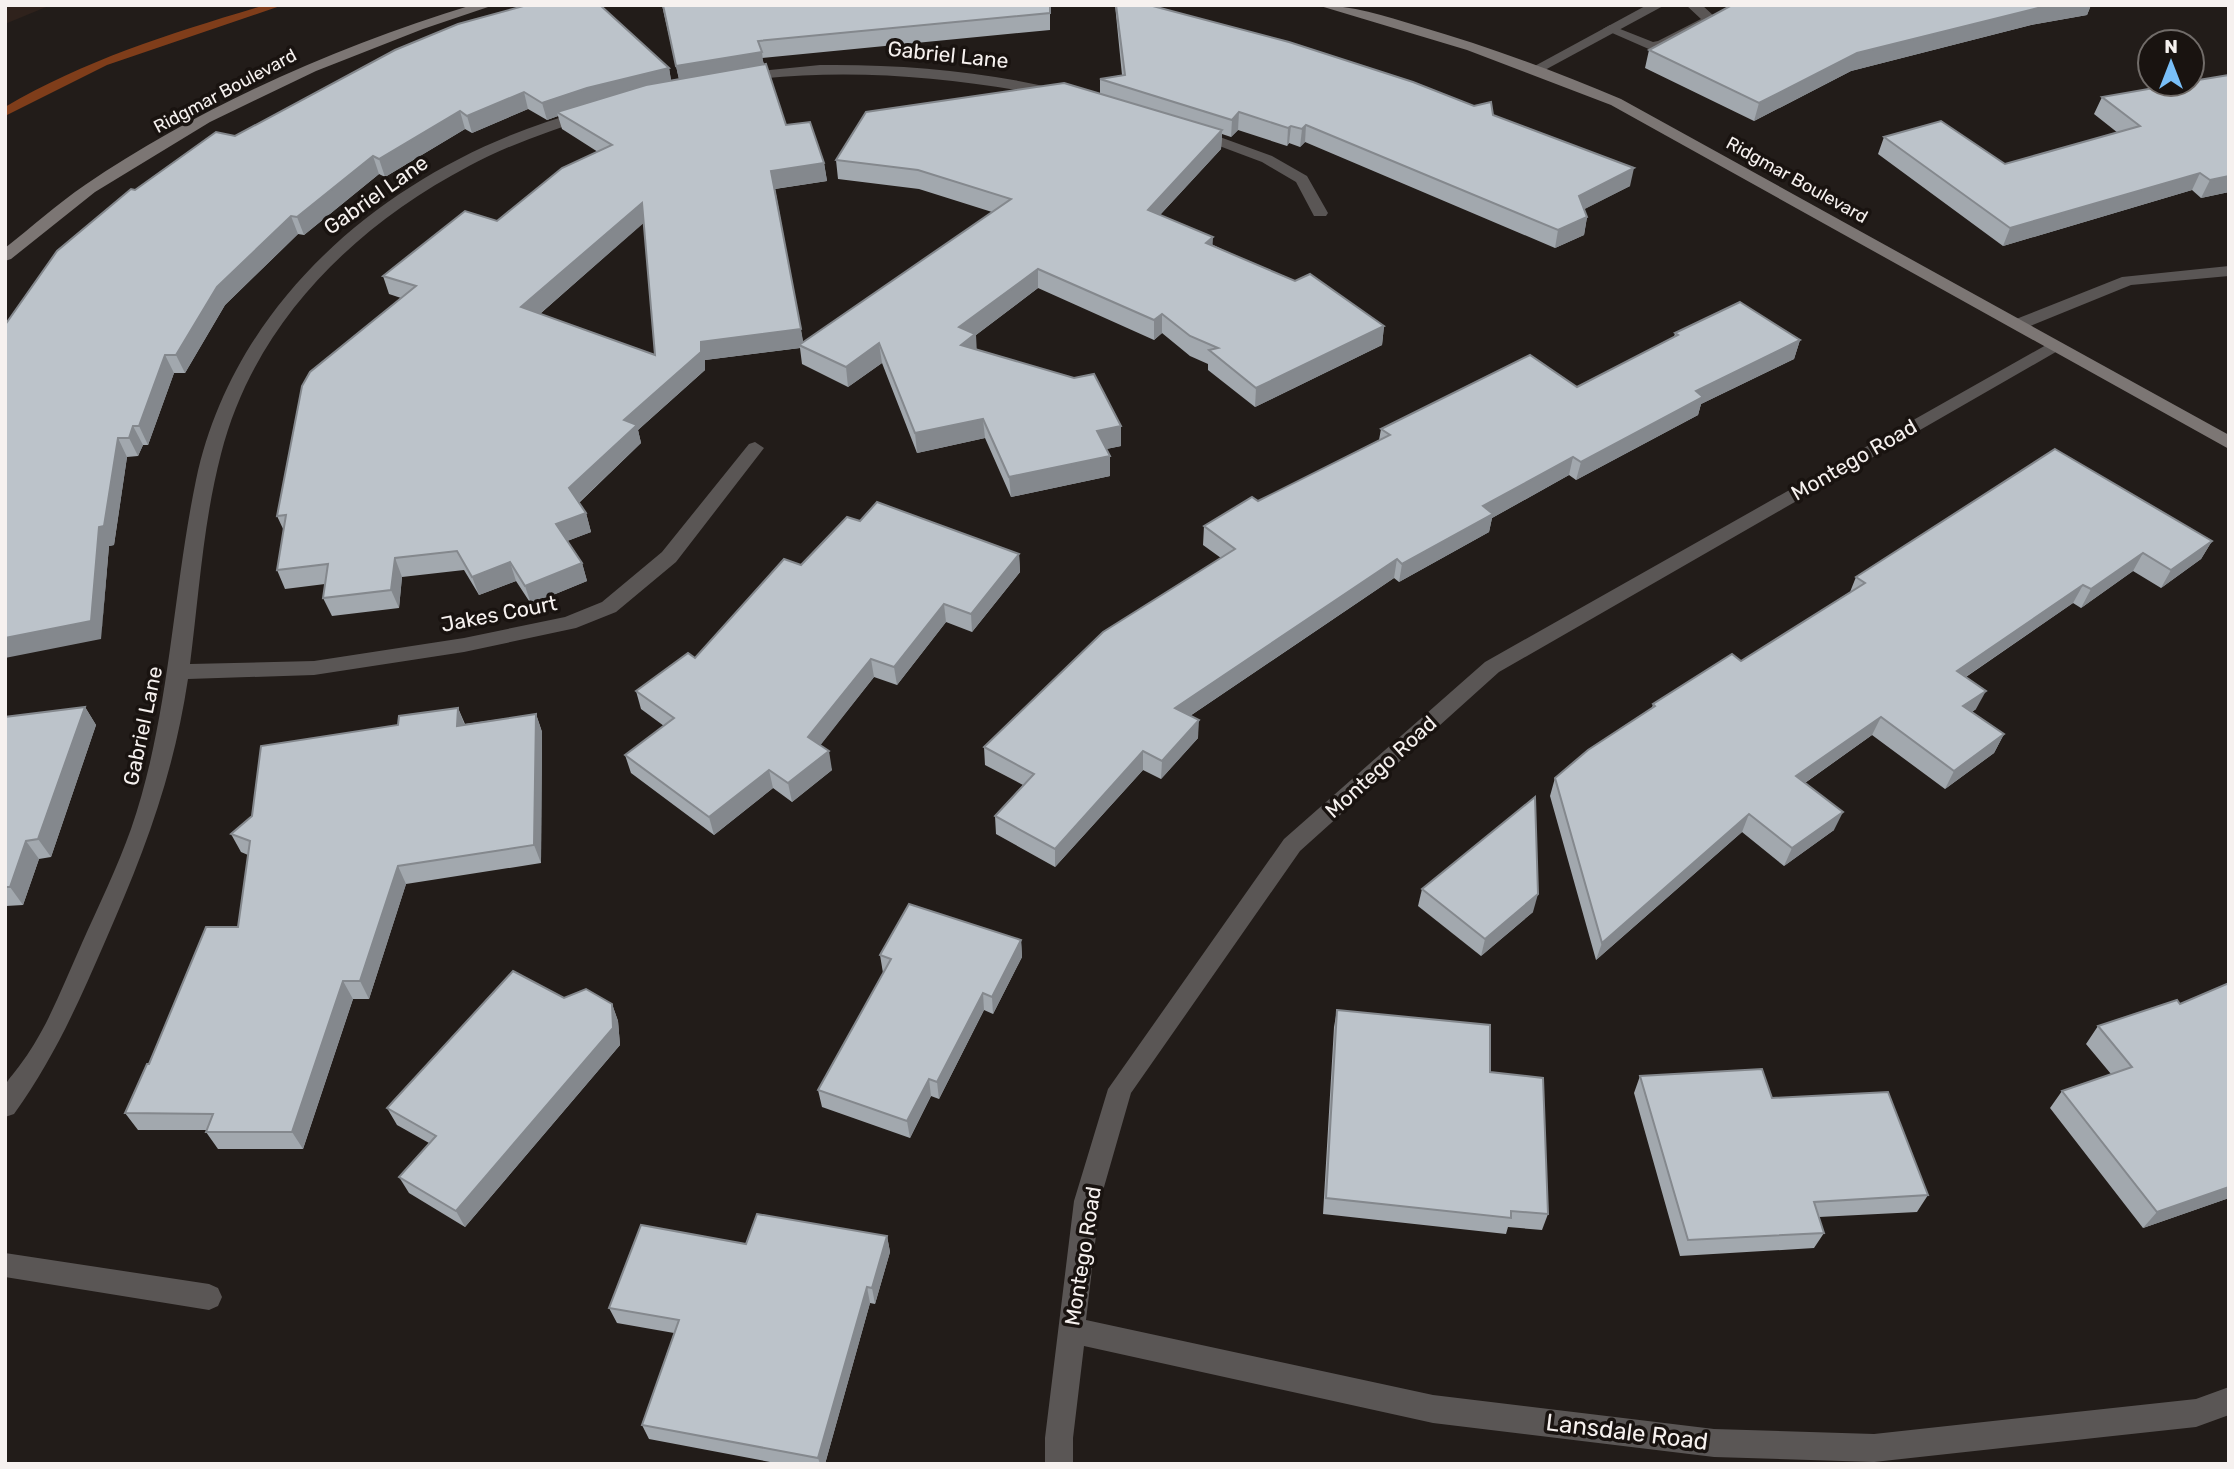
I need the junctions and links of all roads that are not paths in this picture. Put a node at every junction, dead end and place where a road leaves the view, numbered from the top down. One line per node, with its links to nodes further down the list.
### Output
1 (487, 5): 12 (street, Ridgmar Boulevard)
2 (1324, 5): 6 (street, Ridgmar Boulevard)
3 (1658, 5): 5 (street)
4 (1693, 5): 5 (street)
5 (1610, 29): 6 (street)
6 (1538, 68): 14 (street, Ridgmar Boulevard)
7 (718, 82): 8 (street, Gabriel Lane)
8 (1072, 97)
9 (600, 111): 18 (street, Gabriel Lane)
10 (1184, 128): 11 (street)
11 (1320, 213)
12 (5, 257)
13 (2229, 271): 14 (street)
14 (2017, 325): 15 (street, Ridgmar Boulevard)
15 (2055, 345): 16 (street, Ridgmar Boulevard); 22 (street, Montego Road)
16 (2229, 443)
17 (755, 448): 18 (street, Jakes Court)
18 (179, 673): 19 (street, Gabriel Lane)
19 (5, 1107)
20 (5, 1265): 21 (street)
21 (209, 1297)
22 (1071, 1330): 23 (street, Lansdale Road); 24 (street, Montego Road)
23 (2229, 1401)
24 (1059, 1464)

